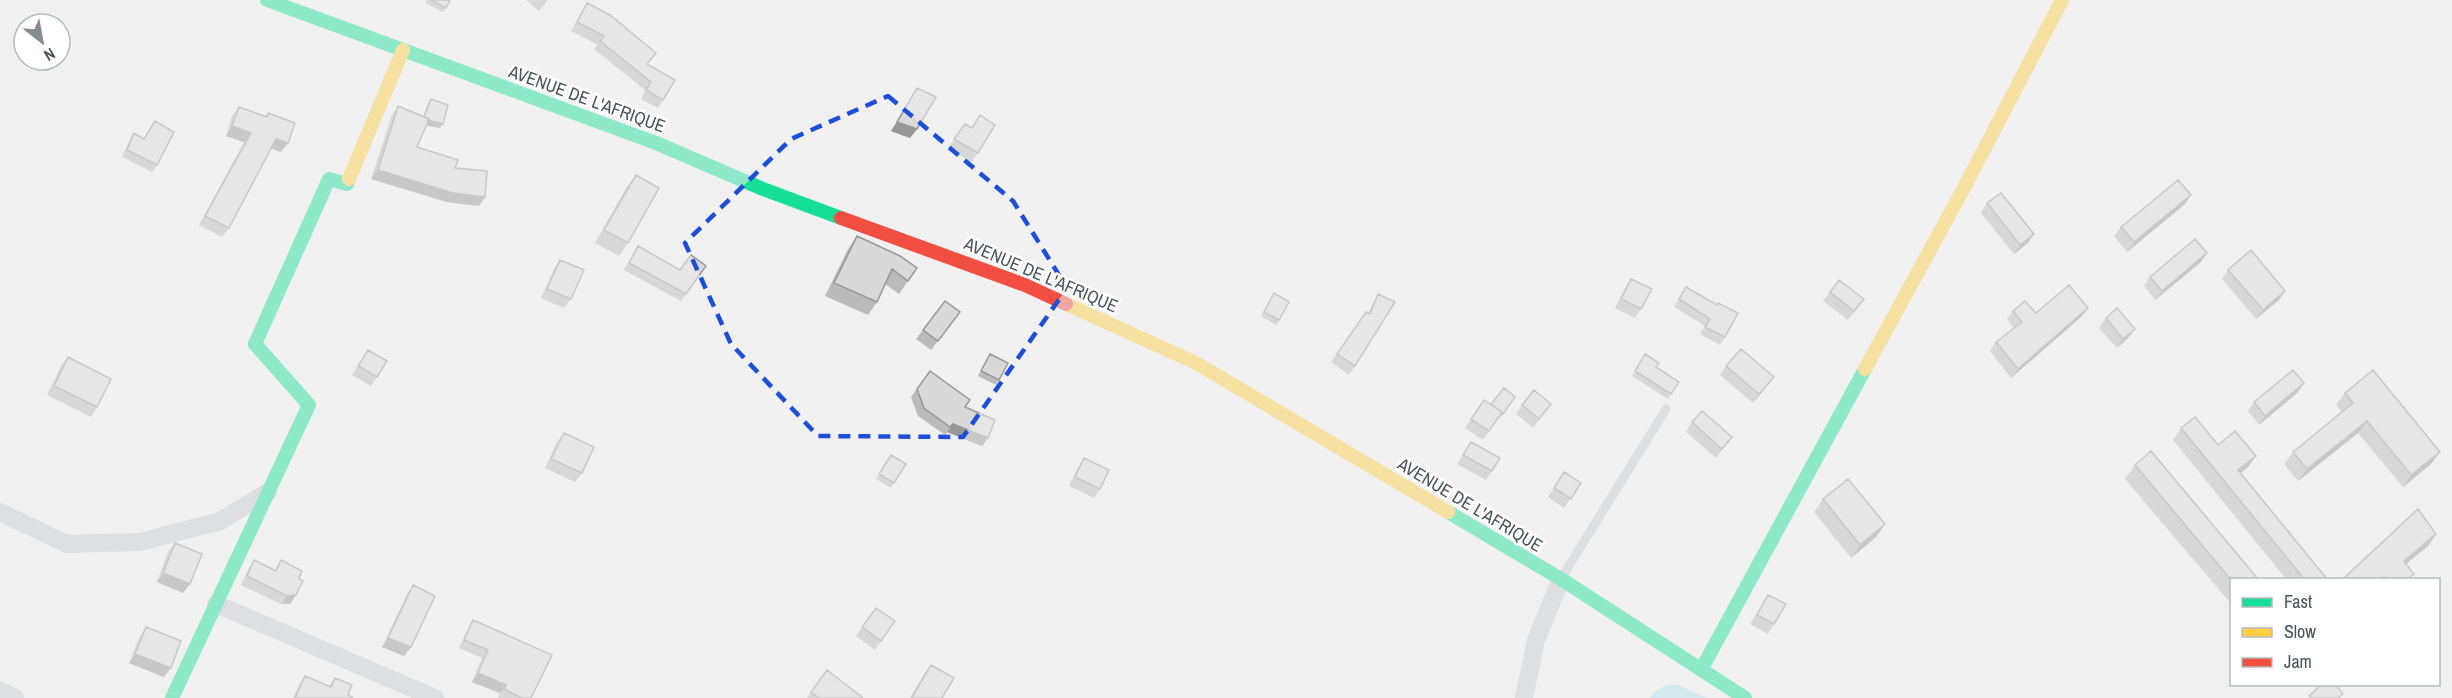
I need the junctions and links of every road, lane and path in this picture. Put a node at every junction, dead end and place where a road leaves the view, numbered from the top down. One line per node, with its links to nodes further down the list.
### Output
1 (267, 0): 3 (main road, AVENUE DE L'AFRIQUE)
2 (2062, 0): 9 (main road)
3 (403, 50): 5 (main road); 7 (main road, AVENUE DE L'AFRIQUE)
4 (1666, 409): 7 (lane)
5 (268, 492): 6 (street); 8 (main road)
6 (0, 512)
7 (1561, 579): 9 (main road, AVENUE DE L'AFRIQUE); 14 (street)
8 (216, 604): 12 (main road); 13 (street)
9 (1701, 670): 15 (main road, AVENUE DE L'AFRIQUE)
10 (0, 691): 11 (street)
11 (15, 698)
12 (172, 698)
13 (435, 698)
14 (1524, 698)
15 (1745, 698)

